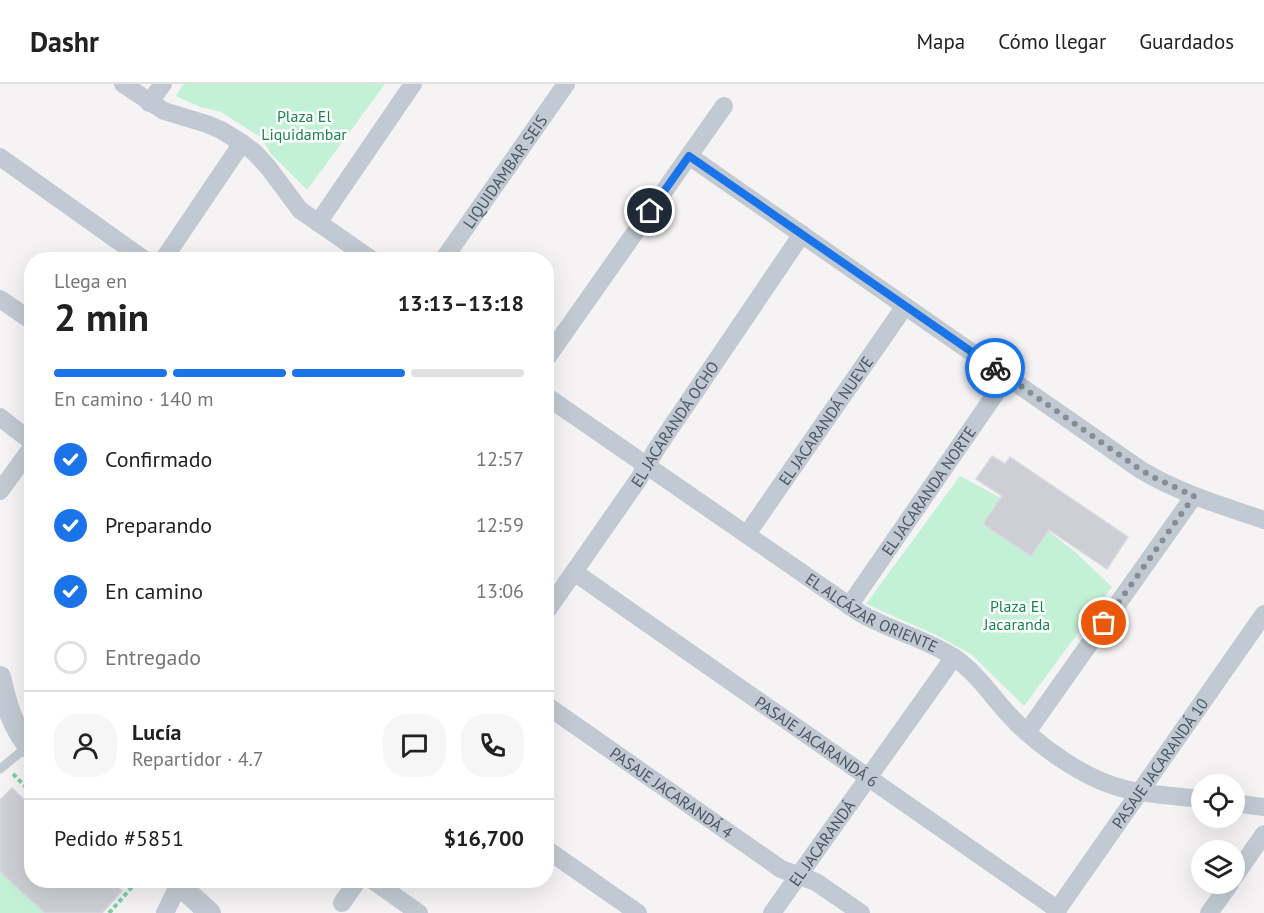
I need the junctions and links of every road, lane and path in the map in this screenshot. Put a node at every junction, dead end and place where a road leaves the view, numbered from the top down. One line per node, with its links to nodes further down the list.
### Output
1 (123, 84): 5 (street)
2 (163, 84): 5 (street)
3 (413, 84): 10 (street)
4 (566, 84): 15 (street, LIQUIDAMBAR SEIS)
5 (149, 103): 7 (street)
6 (724, 106): 8 (street)
7 (242, 143): 10 (street); 13 (street)
8 (689, 156): 11 (street); 19 (street)
9 (0, 157): 12 (street)
10 (318, 223): 14 (street)
11 (802, 234): 17 (street); 25 (street, EL JACARANDÁ OCHO)
12 (135, 252)
13 (168, 252)
14 (360, 252)
15 (449, 252)
16 (0, 299): 18 (street)
17 (905, 306): 20 (street); 29 (street, EL JACARANDÁ NUEVE)
18 (24, 316)
19 (554, 348)
20 (1007, 377): 27 (street); 32 (street, EL JACARANDA NORTE)
21 (554, 401): 25 (street, EL ALCÁZAR ORIENTE)
22 (0, 417): 23 (street)
23 (24, 436)
24 (24, 458): 26 (street)
25 (648, 464): 29 (street, EL ALCÁZAR ORIENTE); 30 (street, EL JACARANDÁ OCHO)
26 (0, 490)
27 (1194, 496): 28 (street); 37 (street)
28 (1264, 520)
29 (747, 534): 32 (street, EL ALCÁZAR ORIENTE)
30 (574, 572): 31 (street, EL JACARANDÁ OCHO); 41 (street, PASAJE JACARANDÁ 6)
31 (554, 601)
32 (849, 606): 34 (street, EL ALCÁZAR ORIENTE)
33 (1264, 614): 42 (street, PASAJE JACARANDÁ 10)
34 (954, 657): 37 (street, EL ALCÁZAR ORIENTE); 41 (street, EL JACARANDÁ)
35 (0, 677): 38 (street)
36 (554, 711): 49 (street, PASAJE JACARANDÁ 4)
37 (1027, 732): 42 (street, EL ALCÁZAR ORIENTE)
38 (24, 738)
39 (24, 752): 40 (lane)
40 (0, 769)
41 (868, 777): 49 (street, EL JACARANDÁ); 57 (street, PASAJE JACARANDÁ 6)
42 (1139, 792): 43 (street, EL ALCÁZAR ORIENTE); 57 (street, PASAJE JACARANDÁ 10)
43 (1191, 798)
44 (1245, 804): 45 (street)
45 (1264, 807)
46 (1264, 834): 48 (street)
47 (554, 855): 62 (street)
48 (1245, 861)
49 (799, 875): 63 (street, EL JACARANDÁ); 64 (street, PASAJE JACARANDÁ 4)
50 (131, 888): 58 (path)
51 (175, 888): 59 (street)
52 (184, 888): 60 (street)
53 (352, 888): 56 (street)
54 (383, 888): 61 (street)
55 (1223, 894): 65 (street)
56 (342, 903)
57 (1056, 911)
58 (109, 913)
59 (165, 913)
60 (210, 913)
61 (419, 913)
62 (638, 913)
63 (772, 913)
64 (861, 913)
65 (1209, 913)

